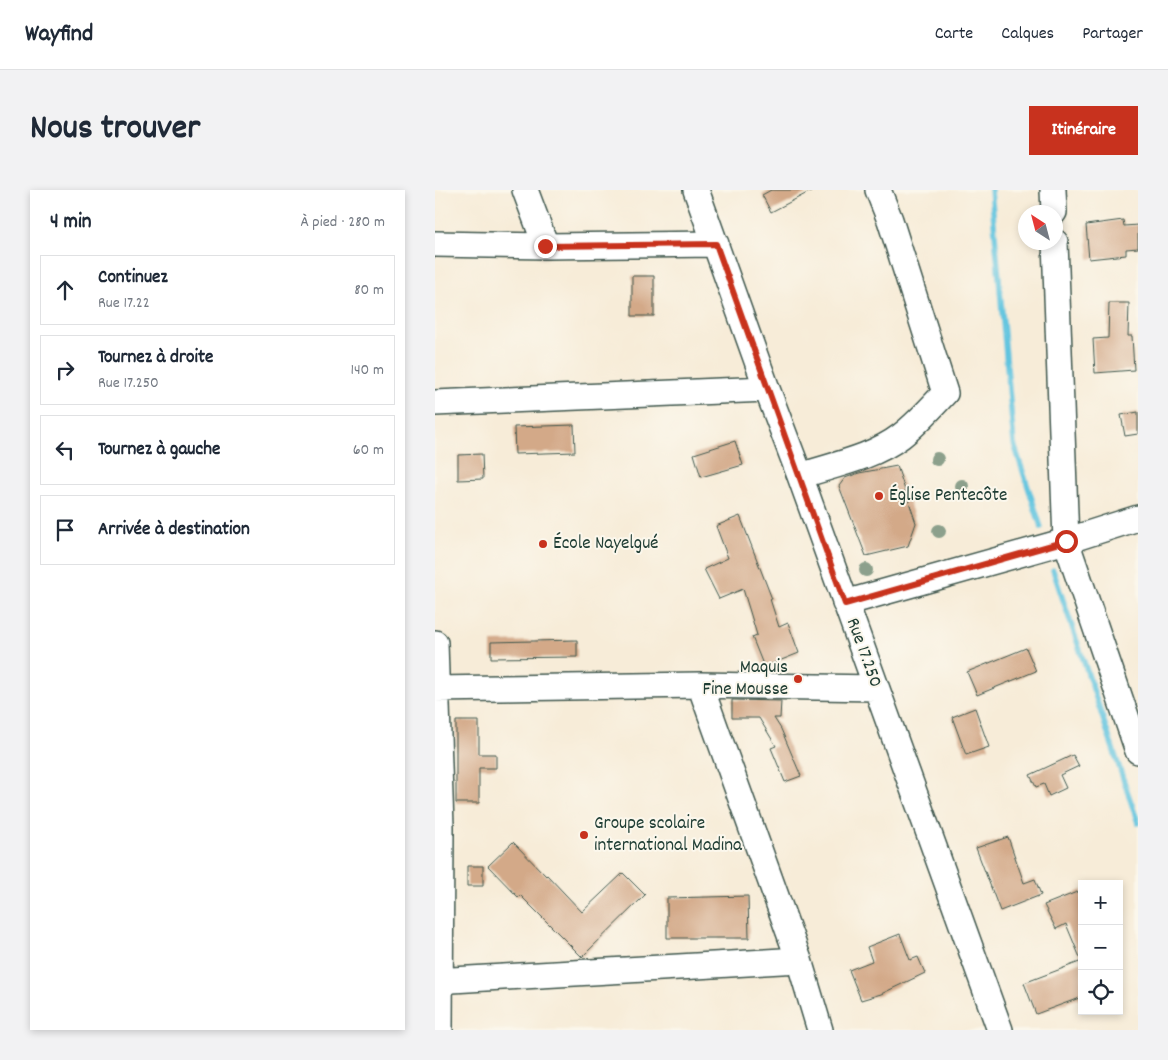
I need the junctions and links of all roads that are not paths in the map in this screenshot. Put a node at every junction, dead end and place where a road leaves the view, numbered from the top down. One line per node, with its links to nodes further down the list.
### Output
1 (525, 190): 8 (street)
2 (696, 190): 7 (street, Rue 17.250)
3 (878, 190): 12 (street)
4 (1053, 190): 5 (street)
5 (1054, 205)
6 (435, 244): 8 (street)
7 (716, 244): 8 (street); 10 (street, Rue 17.250)
8 (545, 246)
9 (1055, 250): 14 (street)
10 (767, 389): 11 (street); 12 (street, Rue 17.250)
11 (435, 402)
12 (800, 476): 15 (street, Rue 17.250)
13 (1138, 518): 14 (street)
14 (1066, 541): 15 (street); 20 (street)
15 (845, 604): 18 (street, Rue 17.250)
16 (435, 643): 19 (street)
17 (700, 685): 18 (street); 19 (street); 22 (street)
18 (876, 688): 26 (street, Rue 17.250)
19 (436, 689): 21 (street)
20 (1138, 751)
21 (438, 827): 23 (street)
22 (799, 960): 23 (street); 25 (street)
23 (437, 980): 24 (street)
24 (440, 1030)
25 (820, 1030)
26 (1000, 1030)

